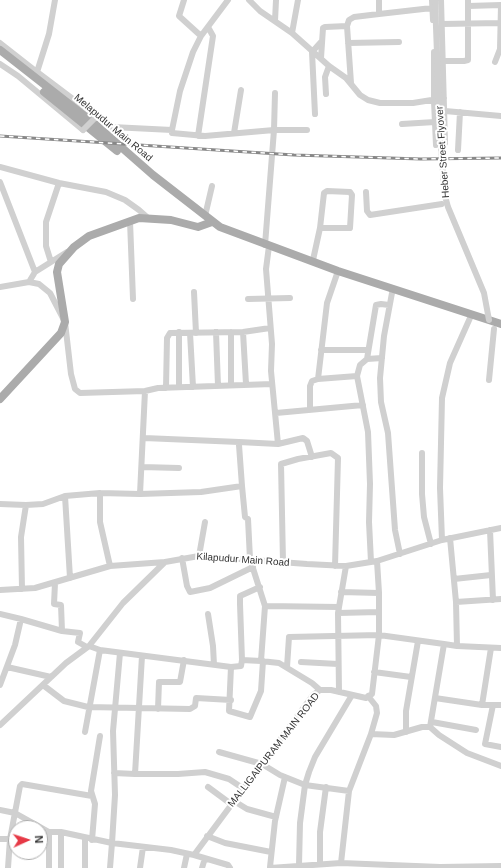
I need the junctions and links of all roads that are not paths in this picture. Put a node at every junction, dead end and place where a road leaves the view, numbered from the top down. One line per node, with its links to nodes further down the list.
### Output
1 (55, 0): 35 (street)
2 (184, 0): 22 (street)
3 (228, 0): 20 (street)
4 (249, 0): 15 (street)
5 (276, 0): 15 (street)
6 (298, 0): 21 (street)
7 (379, 0): 14 (street)
8 (432, 0): 13 (street)
9 (435, 0): 84 (street, Heber Street Flyover, bridge)
10 (441, 0): 17 (street)
11 (468, 3): 12 (street); 18 (street)
12 (501, 4): 16 (street)
13 (432, 8): 14 (street); 41 (street)
14 (379, 14): 19 (street)
15 (275, 21): 21 (street)
16 (500, 23): 18 (street); 32 (street)
17 (442, 24): 18 (street); 31 (street)
18 (468, 24): 31 (street)
19 (347, 26): 23 (street); 26 (street)
20 (208, 27): 22 (street); 53 (street)
21 (292, 33): 28 (street)
22 (201, 36): 49 (street)
23 (321, 42): 28 (street); 30 (street)
24 (399, 42): 26 (street)
25 (0, 43): 35 (street)
26 (348, 43): 36 (street)
27 (0, 50): 63 (main road, Melapudur Main Road)
28 (312, 52): 30 (street); 44 (street)
29 (0, 57): 66 (main road, Melapudur Main Road)
30 (321, 58): 34 (street)
31 (443, 61): 40 (street)
32 (495, 62)
33 (0, 64): 45 (street, bridge)
34 (330, 66): 36 (street); 39 (street)
35 (37, 72): 45 (street)
36 (352, 84): 41 (street)
37 (241, 90): 52 (street)
38 (275, 93): 50 (street)
39 (326, 94)
40 (444, 98): 41 (street); 42 (street)
41 (434, 101): 47 (street)
42 (445, 111): 43 (street); 54 (street)
43 (460, 112): 46 (street); 56 (street)
44 (314, 114)
45 (97, 116): 49 (street)
46 (501, 116)
47 (435, 122): 48 (street); 55 (street)
48 (402, 124)
49 (172, 130): 53 (street)
50 (274, 130): 51 (street); 52 (street); 68 (street)
51 (307, 130)
52 (234, 133): 53 (street)
53 (198, 136)
54 (445, 143)
55 (436, 145)
56 (458, 150)
57 (0, 167): 59 (street)
58 (0, 182): 73 (street)
59 (59, 183): 64 (street); 71 (street)
60 (212, 186): 63 (street)
61 (366, 192): 62 (street)
62 (442, 204)
63 (205, 216): 66 (main road, Melapudur Main Road)
64 (148, 218): 65 (main road); 66 (main road)
65 (130, 221): 69 (main road); 79 (street)
66 (212, 222): 68 (main road, Melapudur Main Road)
67 (320, 228): 67 (street); 70 (street)
68 (267, 246): 70 (main road, Melapudur Main Road); 81 (street)
69 (68, 252): 71 (street); 85 (main road)
70 (313, 260): 72 (main road, Melapudur Main Road)
71 (51, 262): 73 (street)
72 (338, 271): 84 (main road, Melapudur Main Road); 93 (street)
73 (35, 272): 74 (street)
74 (29, 282): 75 (street); 85 (street)
75 (0, 287)
76 (194, 292): 92 (street)
77 (392, 293): 82 (street)
78 (290, 298): 81 (street)
79 (133, 299)
80 (248, 299): 81 (street)
81 (268, 299): 87 (street)
82 (389, 306): 94 (street); 95 (street)
83 (470, 318): 130 (street)
84 (489, 320): 86 (main road, Melapudur Main Road)
85 (65, 322): 107 (street); 108 (main road)
86 (498, 326): 99 (street)
87 (270, 328): 91 (street); 101 (street)
88 (179, 332): 92 (street); 104 (street); 106 (street)
89 (216, 332): 90 (street); 92 (street); 103 (street)
90 (231, 332): 91 (street); 102 (street)
91 (243, 332): 100 (street)
92 (193, 333): 105 (street)
93 (321, 350): 94 (street); 98 (street)
94 (368, 350): 96 (street)
95 (382, 358): 96 (street); 132 (street)
96 (367, 359): 97 (street)
97 (357, 376): 98 (street); 109 (street)
98 (318, 379): 110 (street)
99 (488, 380)
100 (246, 384): 101 (street); 102 (street)
101 (272, 384): 111 (street)
102 (231, 385): 103 (street)
103 (218, 386): 105 (street)
104 (179, 387): 105 (street); 106 (street)
105 (193, 387)
106 (166, 388): 107 (street)
107 (145, 391): 112 (street)
108 (0, 399)
109 (363, 405): 110 (street); 136 (street)
110 (310, 410): 111 (street)
111 (276, 413): 114 (street)
112 (144, 438): 113 (street); 117 (street)
113 (239, 442): 114 (street); 119 (street)
114 (278, 444): 116 (street)
115 (422, 452): 131 (street)
116 (312, 456): 138 (street); 140 (street)
117 (142, 467): 118 (street); 121 (street)
118 (179, 468)
119 (242, 486): 121 (street); 135 (street)
120 (100, 494): 121 (street); 122 (street); 139 (street)
121 (140, 494)
122 (65, 496): 124 (street); 144 (street)
123 (1, 504): 124 (street); 125 (street)
124 (26, 505): 148 (street)
125 (0, 512)
126 (205, 522): 133 (street)
127 (501, 528): 128 (street, Kilapudur Main Road)
128 (490, 530): 129 (street, Kilapudur Main Road); 143 (street)
129 (450, 538): 130 (street, Kilapudur Main Road); 145 (street)
130 (442, 540): 131 (street, Kilapudur Main Road)
131 (431, 544): 132 (street, Kilapudur Main Road)
132 (400, 554): 136 (street, Kilapudur Main Road)
133 (199, 556): 134 (street, Kilapudur Main Road); 135 (street, Kilapudur Main Road)
134 (182, 558): 137 (street, Kilapudur Main Road); 142 (street)
135 (250, 559): 138 (street, Kilapudur Main Road); 142 (street)
136 (374, 561): 141 (street, Kilapudur Main Road); 151 (street)
137 (165, 562): 139 (street, Kilapudur Main Road); 166 (street)
138 (283, 562): 140 (street, Kilapudur Main Road)
139 (110, 566): 144 (street, Kilapudur Main Road)
140 (335, 566): 141 (street, Kilapudur Main Road)
141 (346, 566): 150 (street)
142 (253, 567): 147 (street)
143 (491, 575): 145 (street); 152 (street)
144 (70, 578): 146 (street, Kilapudur Main Road)
145 (454, 579): 154 (street)
146 (55, 583): 148 (street, Kilapudur Main Road); 161 (street)
147 (260, 587): 155 (street); 174 (street)
148 (22, 589): 149 (street, Kilapudur Main Road)
149 (0, 590)
150 (341, 592): 151 (street); 156 (street)
151 (379, 593): 157 (street)
152 (493, 600): 153 (street); 154 (street)
153 (501, 600)
154 (456, 602): 167 (street)
155 (264, 606): 156 (street); 175 (street)
156 (338, 610): 157 (street); 162 (street)
157 (379, 612): 163 (street)
158 (0, 614): 160 (street)
159 (208, 614): 178 (street)
160 (21, 620): 161 (street); 179 (street)
161 (62, 631): 166 (street)
162 (338, 635): 163 (street); 177 (street); 181 (street)
163 (379, 635): 164 (street); 183 (street)
164 (418, 641): 165 (street); 185 (street)
165 (444, 644): 167 (street); 192 (street)
166 (88, 646): 170 (street); 184 (street)
167 (457, 646): 168 (street)
168 (491, 648): 169 (street); 194 (street)
169 (501, 648)
170 (100, 650): 171 (street); 197 (street)
171 (120, 653): 172 (street); 199 (street)
172 (142, 656): 173 (street); 198 (street)
173 (184, 660): 178 (street); 200 (street)
174 (242, 660): 175 (street); 180 (street)
175 (262, 661): 181 (street); 193 (street)
176 (301, 662): 177 (street)
177 (338, 664): 189 (street)
178 (214, 665): 180 (street)
179 (7, 667): 182 (street); 184 (street)
180 (231, 667): 193 (street)
181 (287, 667): 188 (street)
182 (2, 672): 186 (street)
183 (374, 672): 185 (street); 191 (street)
184 (51, 677): 187 (street)
185 (411, 677): 205 (street)
186 (0, 685)
187 (43, 685): 197 (street); 202 (street)
188 (320, 690): 189 (street, MALLIGAIPURAM MAIN ROAD); 210 (street, MALLIGAIPURAM MAIN ROAD)
189 (339, 692): 190 (street, MALLIGAIPURAM MAIN ROAD)
190 (352, 695): 191 (street, MALLIGAIPURAM MAIN ROAD); 215 (street)
191 (368, 696): 206 (street)
192 (435, 698): 194 (street); 201 (street)
193 (231, 700): 200 (street)
194 (482, 705): 195 (street)
195 (493, 705): 196 (street); 208 (street)
196 (501, 705)
197 (88, 707): 199 (street); 204 (street)
198 (138, 708): 199 (street); 200 (street); 213 (street)
199 (115, 709): 212 (street)
200 (158, 709)
201 (431, 724): 203 (street); 205 (street); 211 (street)
202 (0, 725)
203 (476, 730)
204 (85, 732)
205 (406, 732): 206 (street)
206 (371, 734): 219 (street)
207 (100, 736): 220 (street)
208 (501, 747)
209 (218, 752): 210 (street)
210 (262, 764): 214 (street); 218 (street, MALLIGAIPURAM MAIN ROAD)
211 (501, 766)
212 (114, 773): 213 (street); 231 (street)
213 (135, 774): 218 (street)
214 (285, 777): 215 (street); 224 (street)
215 (305, 785): 217 (street); 240 (street)
216 (208, 787): 221 (street)
217 (326, 787): 219 (street); 237 (street)
218 (244, 789): 221 (street, MALLIGAIPURAM MAIN ROAD)
219 (349, 791): 239 (street)
220 (92, 796): 223 (street); 230 (street)
221 (233, 802): 224 (street); 228 (street, MALLIGAIPURAM MAIN ROAD)
222 (0, 810): 223 (street)
223 (15, 813): 225 (street); 226 (street)
224 (276, 817): 233 (street)
225 (14, 820)
226 (49, 832): 227 (street); 245 (street)
227 (61, 832): 229 (street); 246 (street)
228 (206, 836): 233 (street); 235 (street, MALLIGAIPURAM MAIN ROAD)
229 (85, 838): 230 (street); 247 (street)
230 (92, 840): 231 (street)
231 (112, 843): 232 (street); 248 (street)
232 (143, 847): 234 (street); 249 (street)
233 (271, 852): 243 (street)
234 (187, 854): 235 (street); 250 (street)
235 (194, 855): 236 (street)
236 (205, 858): 238 (street); 251 (street)
237 (320, 864): 239 (street); 240 (street)
238 (220, 865): 252 (street)
239 (339, 865): 241 (street)
240 (303, 866): 243 (street)
241 (381, 866): 244 (street)
242 (501, 866): 244 (street)
243 (270, 867)
244 (461, 867)
245 (49, 868)
246 (61, 868)
247 (85, 868)
248 (110, 868)
249 (140, 868)
250 (184, 868)
251 (202, 868)
252 (230, 868)

